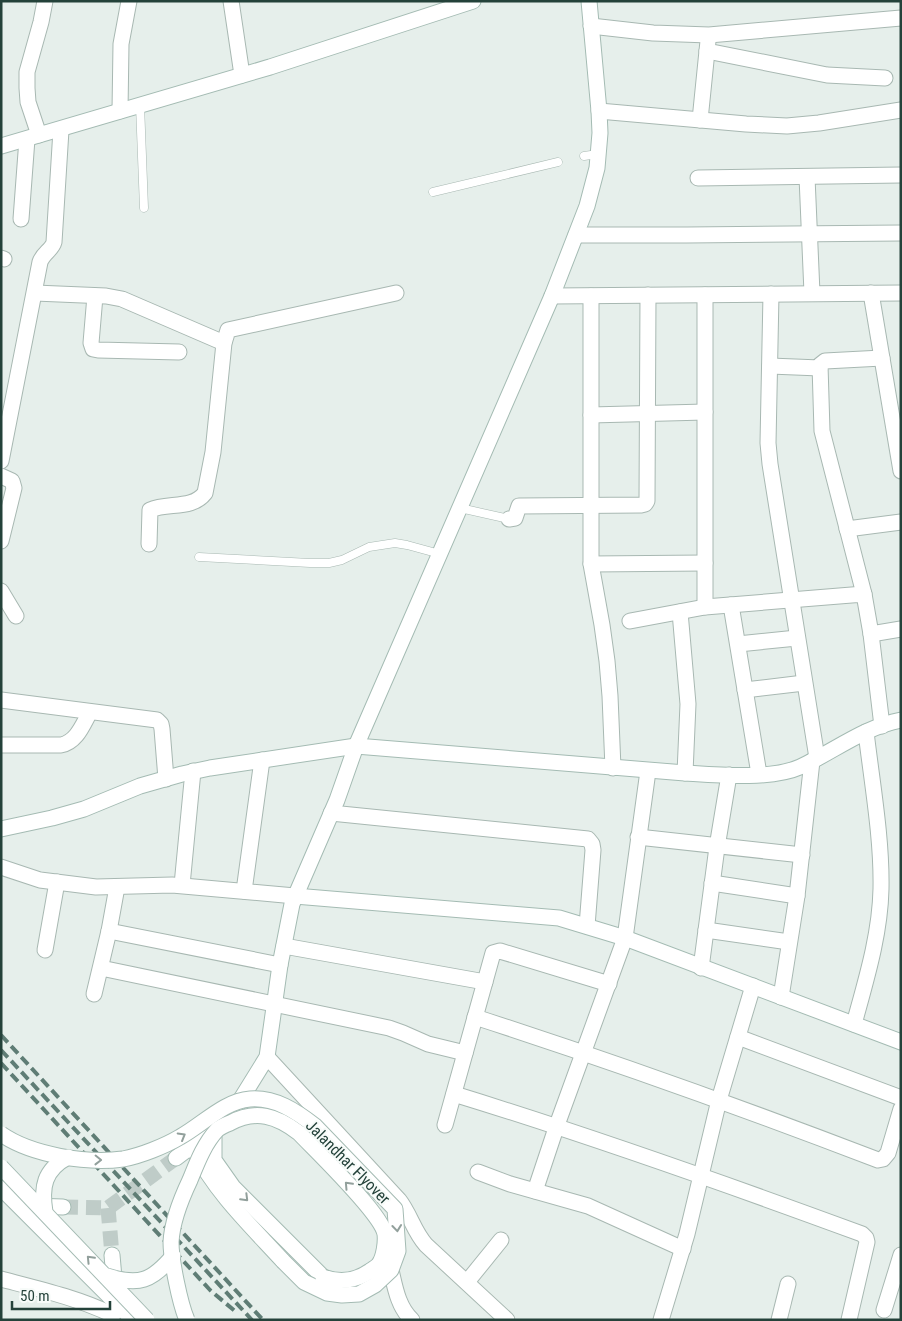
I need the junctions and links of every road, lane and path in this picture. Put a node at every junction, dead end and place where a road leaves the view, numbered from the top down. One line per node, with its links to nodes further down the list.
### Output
1 (45, 1): 18 (street)
2 (129, 1): 14 (street)
3 (231, 1): 10 (street)
4 (473, 1): 10 (street)
5 (589, 1): 7 (street)
6 (901, 18): 8 (street)
7 (591, 26): 8 (street); 15 (street)
8 (709, 35): 9 (street)
9 (707, 51): 11 (street); 16 (street)
10 (242, 75): 12 (street)
11 (885, 78)
12 (140, 105): 14 (street); 25 (lane)
13 (901, 110): 16 (street)
14 (120, 111): 17 (street)
15 (599, 111): 16 (street); 29 (street)
16 (700, 120)
17 (60, 130): 18 (street); 30 (street)
18 (33, 137): 19 (street); 26 (street)
19 (1, 146)
20 (558, 162): 24 (lane)
21 (901, 175): 22 (street)
22 (807, 177): 23 (street); 28 (street)
23 (698, 178)
24 (433, 192)
25 (144, 208)
26 (21, 219)
27 (901, 233): 28 (street)
28 (810, 234): 29 (street); 32 (street)
29 (576, 235): 39 (street)
30 (35, 293): 38 (street); 49 (street)
31 (396, 293): 41 (street)
32 (812, 293): 33 (street); 35 (street)
33 (871, 293): 34 (street); 43 (street)
34 (901, 293)
35 (771, 294): 37 (street); 44 (street)
36 (648, 295): 37 (street); 40 (street); 47 (street)
37 (705, 295): 46 (street)
38 (95, 296): 41 (street); 42 (street)
39 (552, 296): 40 (street); 54 (street)
40 (590, 296): 48 (street)
41 (224, 343): 59 (street)
42 (179, 352)
43 (882, 358): 45 (street); 51 (street)
44 (770, 366): 45 (street); 66 (street)
45 (820, 368): 57 (street)
46 (705, 412): 47 (street); 62 (street)
47 (648, 414): 48 (street); 53 (street)
48 (591, 415): 53 (street)
49 (3, 440): 50 (street)
50 (1, 461)
51 (901, 471)
52 (1, 476): 58 (street)
53 (590, 506): 55 (street); 63 (street)
54 (460, 508): 55 (lane); 60 (street)
55 (509, 520)
56 (901, 522): 57 (street)
57 (847, 529): 65 (street)
58 (1, 541)
59 (149, 544)
60 (440, 554): 61 (lane); 84 (street)
61 (199, 557)
62 (706, 563): 63 (street); 68 (street)
63 (591, 564): 87 (street)
64 (1, 591): 70 (street)
65 (864, 594): 66 (street); 73 (street)
66 (791, 600): 67 (street); 74 (street)
67 (732, 605): 68 (street); 75 (street)
68 (705, 608): 69 (street)
69 (680, 612): 71 (street); 90 (street)
70 (16, 616)
71 (630, 620)
72 (901, 629): 73 (street)
73 (871, 634): 81 (street)
74 (797, 638): 75 (street); 76 (street)
75 (738, 644): 77 (street)
76 (804, 683): 77 (street); 86 (street)
77 (746, 690): 91 (street)
78 (1, 700): 79 (street)
79 (90, 712): 83 (street); 93 (street)
80 (901, 720): 81 (street)
81 (882, 726): 82 (street)
82 (866, 732): 86 (street); 124 (street)
83 (1, 745)
84 (356, 746): 85 (street); 87 (street); 94 (street)
85 (262, 760): 88 (street); 104 (street)
86 (814, 760): 91 (street); 98 (street)
87 (613, 768): 89 (street)
88 (193, 771): 93 (street); 102 (street)
89 (648, 771): 90 (street); 96 (street)
90 (685, 773): 92 (street)
91 (760, 774): 92 (street)
92 (729, 775): 97 (street)
93 (166, 778): 95 (street)
94 (331, 813): 105 (street); 107 (street)
95 (1, 829)
96 (638, 837): 97 (street); 110 (street)
97 (717, 847): 98 (street); 101 (street)
98 (802, 856): 106 (street)
99 (1, 867): 100 (street)
100 (57, 882): 103 (street); 113 (street)
101 (712, 883): 106 (street); 108 (street)
102 (182, 885): 103 (street); 104 (street)
103 (117, 887): 109 (street)
104 (244, 891): 105 (street)
105 (295, 896): 107 (street); 112 (street)
106 (797, 896): 111 (street)
107 (586, 926): 110 (street)
108 (706, 930): 111 (street); 116 (street)
109 (109, 931): 114 (street); 115 (street)
110 (625, 938): 116 (street); 118 (street)
111 (789, 942): 121 (street)
112 (284, 946): 114 (street); 117 (street)
113 (46, 950)
114 (280, 965): 122 (street)
115 (101, 968): 120 (street); 122 (street)
116 (701, 968): 119 (street)
117 (485, 982): 118 (street); 123 (street)
118 (609, 984): 127 (street)
119 (753, 986): 121 (street); 125 (street)
120 (94, 994)
121 (781, 997): 124 (street)
122 (274, 1003): 128 (street); 129 (street)
123 (475, 1018): 127 (street); 128 (street)
124 (854, 1024): 126 (street)
125 (738, 1037): 131 (street); 132 (street)
126 (901, 1042)
127 (584, 1052): 132 (street); 135 (street)
128 (465, 1053): 130 (street)
129 (267, 1056): 136 (street); 157 (street)
130 (454, 1094): 134 (street); 135 (street)
131 (901, 1098)
132 (719, 1100): 133 (street); 143 (street)
133 (901, 1109)
134 (445, 1125)
135 (557, 1125): 143 (street); 145 (street)
136 (214, 1129): 138 (street); 153 (street, Jalandhar Flyover, one-way to 153, bridge)
137 (1, 1134): 139 (street, Jalandhar Flyover, bridge)
138 (192, 1147): 140 (street); 154 (street, bridge)
139 (68, 1157): 148 (street, bridge); 154 (street, Jalandhar Flyover, one-way to 154, bridge)
140 (176, 1158)
141 (1, 1167): 148 (street, bridge)
142 (478, 1172): 145 (street)
143 (701, 1175): 150 (street); 168 (street)
144 (1, 1188): 146 (street)
145 (535, 1191): 150 (street)
146 (19, 1206): 147 (street); 160 (street)
147 (63, 1207)
148 (45, 1212): 155 (street, one-way to 148, bridge)
149 (501, 1240): 157 (street)
150 (683, 1250): 166 (street)
151 (112, 1255): 160 (street)
152 (901, 1255): 159 (street)
153 (173, 1256): 155 (street, bridge); 163 (street, Jalandhar Flyover, bridge)
154 (392, 1270): 164 (street)
155 (106, 1276): 162 (street, bridge)
156 (1, 1279): 160 (street)
157 (467, 1282): 165 (street)
158 (788, 1284): 167 (street)
159 (884, 1310)
160 (115, 1311): 161 (street)
161 (133, 1320)
162 (147, 1320)
163 (187, 1320)
164 (412, 1320)
165 (507, 1320)
166 (661, 1320)
167 (779, 1320)
168 (849, 1320)

